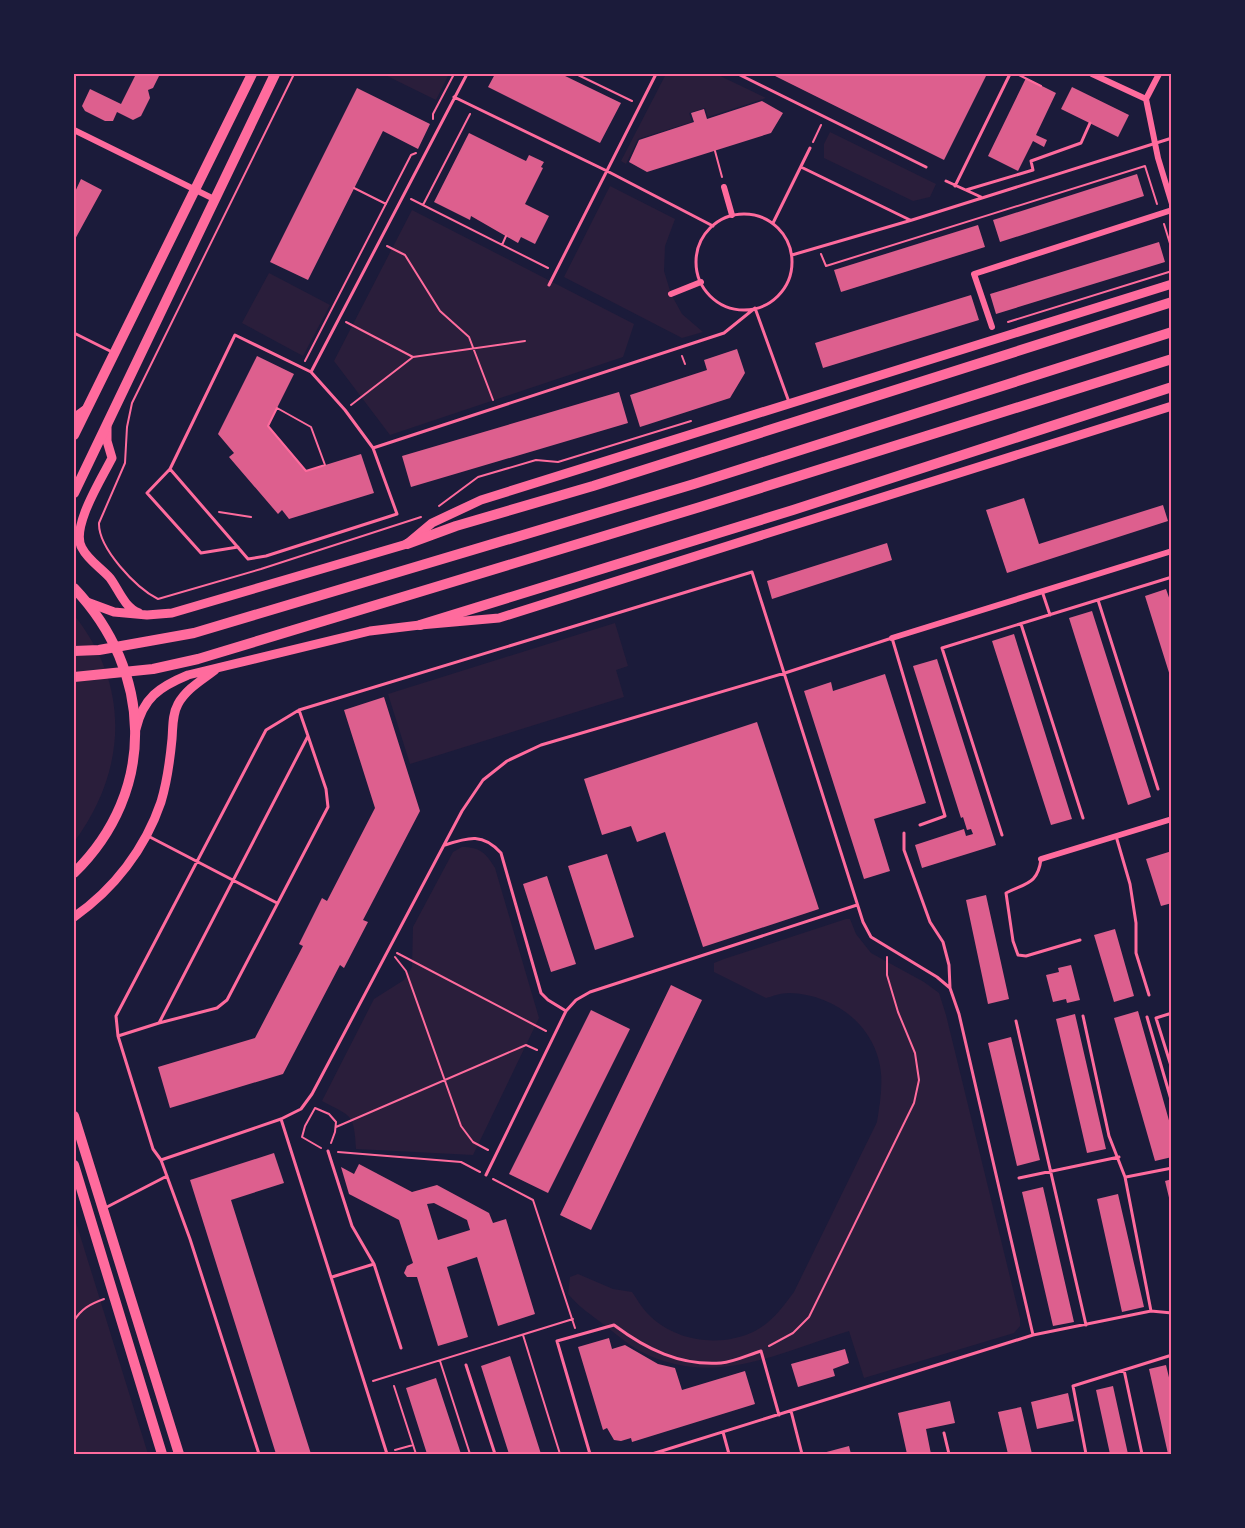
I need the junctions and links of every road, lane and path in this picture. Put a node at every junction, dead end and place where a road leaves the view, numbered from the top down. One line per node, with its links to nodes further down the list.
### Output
1 (252, 74): 34 (main road)
2 (275, 74): 38 (main road)
3 (294, 74): 93 (path)
4 (454, 74): 19 (path)
5 (467, 74): 14 (lane)
6 (576, 74): 16 (path)
7 (656, 74): 16 (lane)
8 (738, 74): 18 (lane)
9 (1010, 74): 31 (lane)
10 (1015, 74): 13 (path)
11 (1092, 74): 15 (street)
12 (1159, 74): 15 (street)
13 (1041, 86)
14 (454, 97): 17 (lane); 36 (lane)
15 (1146, 99): 23 (street)
16 (640, 105): 29 (lane)
17 (474, 107): 29 (lane); 41 (path)
18 (825, 117): 24 (path); 27 (lane)
19 (433, 122)
20 (1090, 123): 35 (lane)
21 (74, 130): 34 (street)
22 (1172, 138): 23 (lane)
23 (1155, 143): 37 (lane); 40 (street)
24 (810, 148): 28 (lane)
25 (715, 151): 32 (path)
26 (419, 152): 39 (path)
27 (926, 166)
28 (801, 167): 45 (lane); 46 (lane)
29 (606, 171): 47 (lane); 54 (lane)
30 (946, 181): 31 (lane)
31 (955, 186): 35 (lane)
32 (724, 187): 44 (street)
33 (354, 188): 39 (path)
34 (194, 189): 38 (street); 67 (main road)
35 (966, 190): 37 (lane)
36 (403, 195): 41 (path); 49 (lane)
37 (981, 198): 45 (lane)
38 (214, 199): 79 (main road)
39 (386, 204): 70 (path)
40 (1172, 204)
41 (423, 205): 50 (path)
42 (1172, 210): 43 (street)
43 (1160, 214): 51 (path); 52 (path); 62 (street)
44 (732, 215): 46 (lane); 47 (lane)
45 (912, 220): 51 (lane)
46 (773, 224): 53 (lane)
47 (713, 226): 55 (lane)
48 (506, 236): 50 (path)
49 (379, 242): 61 (lane); 66 (path)
50 (502, 245): 54 (path)
51 (819, 248): 53 (lane)
52 (1172, 250)
53 (792, 255): 60 (lane)
54 (556, 272): 57 (lane)
55 (701, 282): 58 (street); 60 (lane)
56 (1172, 284): 74 (main road)
57 (549, 285)
58 (671, 294)
59 (1172, 302): 87 (main road)
60 (755, 308): 74 (lane); 81 (lane)
61 (339, 318): 68 (path); 71 (lane)
62 (992, 327)
63 (1172, 332): 101 (main road)
64 (74, 333): 67 (lane)
65 (525, 341): 66 (path)
66 (474, 348): 68 (path); 73 (path)
67 (114, 352): 76 (main road)
68 (413, 357): 77 (path)
69 (1172, 359): 104 (main road)
70 (302, 367): 71 (lane); 83 (lane)
71 (311, 372): 77 (lane)
72 (1172, 387): 99 (main road)
73 (494, 403)
74 (790, 404): 87 (main road)
75 (1172, 406): 99 (main road)
76 (85, 410): 78 (main road); 80 (main road)
77 (345, 410): 81 (lane)
78 (74, 418)
79 (107, 420): 84 (main road); 96 (main road)
80 (74, 435)
81 (374, 448): 88 (lane)
82 (325, 465): 82 (path)
83 (170, 469): 88 (lane); 88 (lane)
84 (74, 493)
85 (220, 511): 86 (path)
86 (251, 517)
87 (407, 544): 96 (main road)
88 (238, 547)
89 (1172, 551): 92 (street)
90 (1172, 577): 94 (lane)
91 (74, 588): 95 (main road)
92 (1042, 591): 97 (lane); 100 (street)
93 (158, 599)
94 (1098, 600): 97 (lane); 108 (lane)
95 (87, 602): 96 (main road); 106 (main road)
96 (147, 615)
97 (1050, 615): 98 (lane)
98 (1021, 624): 109 (lane); 113 (lane)
99 (420, 625): 102 (main road)
100 (892, 638): 103 (lane); 111 (lane)
101 (74, 651)
102 (222, 666): 106 (main road); 114 (main road)
103 (785, 673): 105 (lane); 116 (lane); 122 (lane)
104 (74, 676)
105 (299, 710): 107 (lane); 118 (lane)
106 (135, 735): 119 (main road)
107 (308, 736): 120 (lane); 121 (lane)
108 (1158, 789)
109 (1083, 818)
110 (1172, 819): 115 (street)
111 (920, 825)
112 (904, 833): 127 (lane)
113 (1002, 835)
114 (147, 836): 118 (lane); 123 (main road)
115 (1116, 836): 117 (street); 128 (lane)
116 (444, 845): 126 (lane); 129 (lane)
117 (1041, 860): 124 (lane)
118 (197, 862): 120 (lane); 135 (lane)
119 (74, 873)
120 (233, 880): 121 (lane); 134 (lane)
121 (277, 903): 134 (lane)
122 (857, 905): 125 (lane); 129 (lane)
123 (74, 917)
124 (1080, 940)
125 (887, 948): 127 (lane); 170 (path)
126 (389, 949): 136 (path); 139 (path); 142 (lane)
127 (950, 988): 168 (lane)
128 (1149, 995)
129 (566, 1011): 136 (lane)
130 (1172, 1013): 138 (lane)
131 (1083, 1016): 146 (lane)
132 (1147, 1017): 140 (lane)
133 (1016, 1021): 150 (lane)
134 (159, 1023): 135 (lane)
135 (118, 1036): 147 (lane)
136 (554, 1036): 137 (lane)
137 (545, 1054): 139 (path); 145 (lane)
138 (1172, 1069)
139 (445, 1080): 143 (path); 145 (path)
140 (1172, 1103)
141 (74, 1116): 155 (main road)
142 (281, 1119): 147 (lane); 157 (lane)
143 (336, 1127): 144 (path); 144 (path)
144 (328, 1151): 151 (path); 156 (lane)
145 (496, 1154): 151 (lane)
146 (1119, 1157): 150 (lane); 153 (lane)
147 (161, 1160): 152 (lane)
148 (74, 1165): 158 (main road)
149 (1172, 1168): 153 (lane)
150 (1050, 1172): 154 (lane); 165 (lane)
151 (486, 1175): 163 (path)
152 (167, 1176): 155 (lane); 185 (lane)
153 (1125, 1177): 159 (lane)
154 (1019, 1178)
155 (103, 1209): 184 (main road)
156 (374, 1264): 157 (lane); 169 (lane)
157 (332, 1277): 175 (lane)
158 (114, 1296): 160 (path); 183 (main road)
159 (1151, 1311): 161 (lane); 165 (lane)
160 (79, 1312): 162 (path); 164 (path)
161 (1172, 1312)
162 (74, 1313)
163 (573, 1319): 166 (path); 167 (path)
164 (74, 1322)
165 (1086, 1325): 168 (lane)
166 (523, 1335): 172 (path); 189 (path)
167 (578, 1335): 170 (lane); 190 (lane)
168 (1033, 1335): 177 (lane)
169 (401, 1348)
170 (760, 1351): 178 (lane)
171 (1172, 1355): 174 (lane)
172 (440, 1360): 175 (path); 187 (path)
173 (466, 1365): 188 (lane)
174 (1124, 1370): 195 (lane); 196 (lane)
175 (364, 1384): 182 (lane)
176 (394, 1386): 181 (path)
177 (791, 1411): 178 (lane); 193 (lane)
178 (779, 1415): 179 (lane)
179 (723, 1432): 191 (lane); 192 (lane)
180 (944, 1433): 194 (lane)
181 (413, 1445): 182 (path); 186 (path)
182 (386, 1454)
183 (162, 1455)
184 (179, 1455)
185 (259, 1455)
186 (416, 1455)
187 (470, 1455)
188 (495, 1455)
189 (560, 1455)
190 (590, 1455)
191 (652, 1455)
192 (729, 1455)
193 (802, 1455)
194 (949, 1455)
195 (1086, 1455)
196 (1142, 1455)

